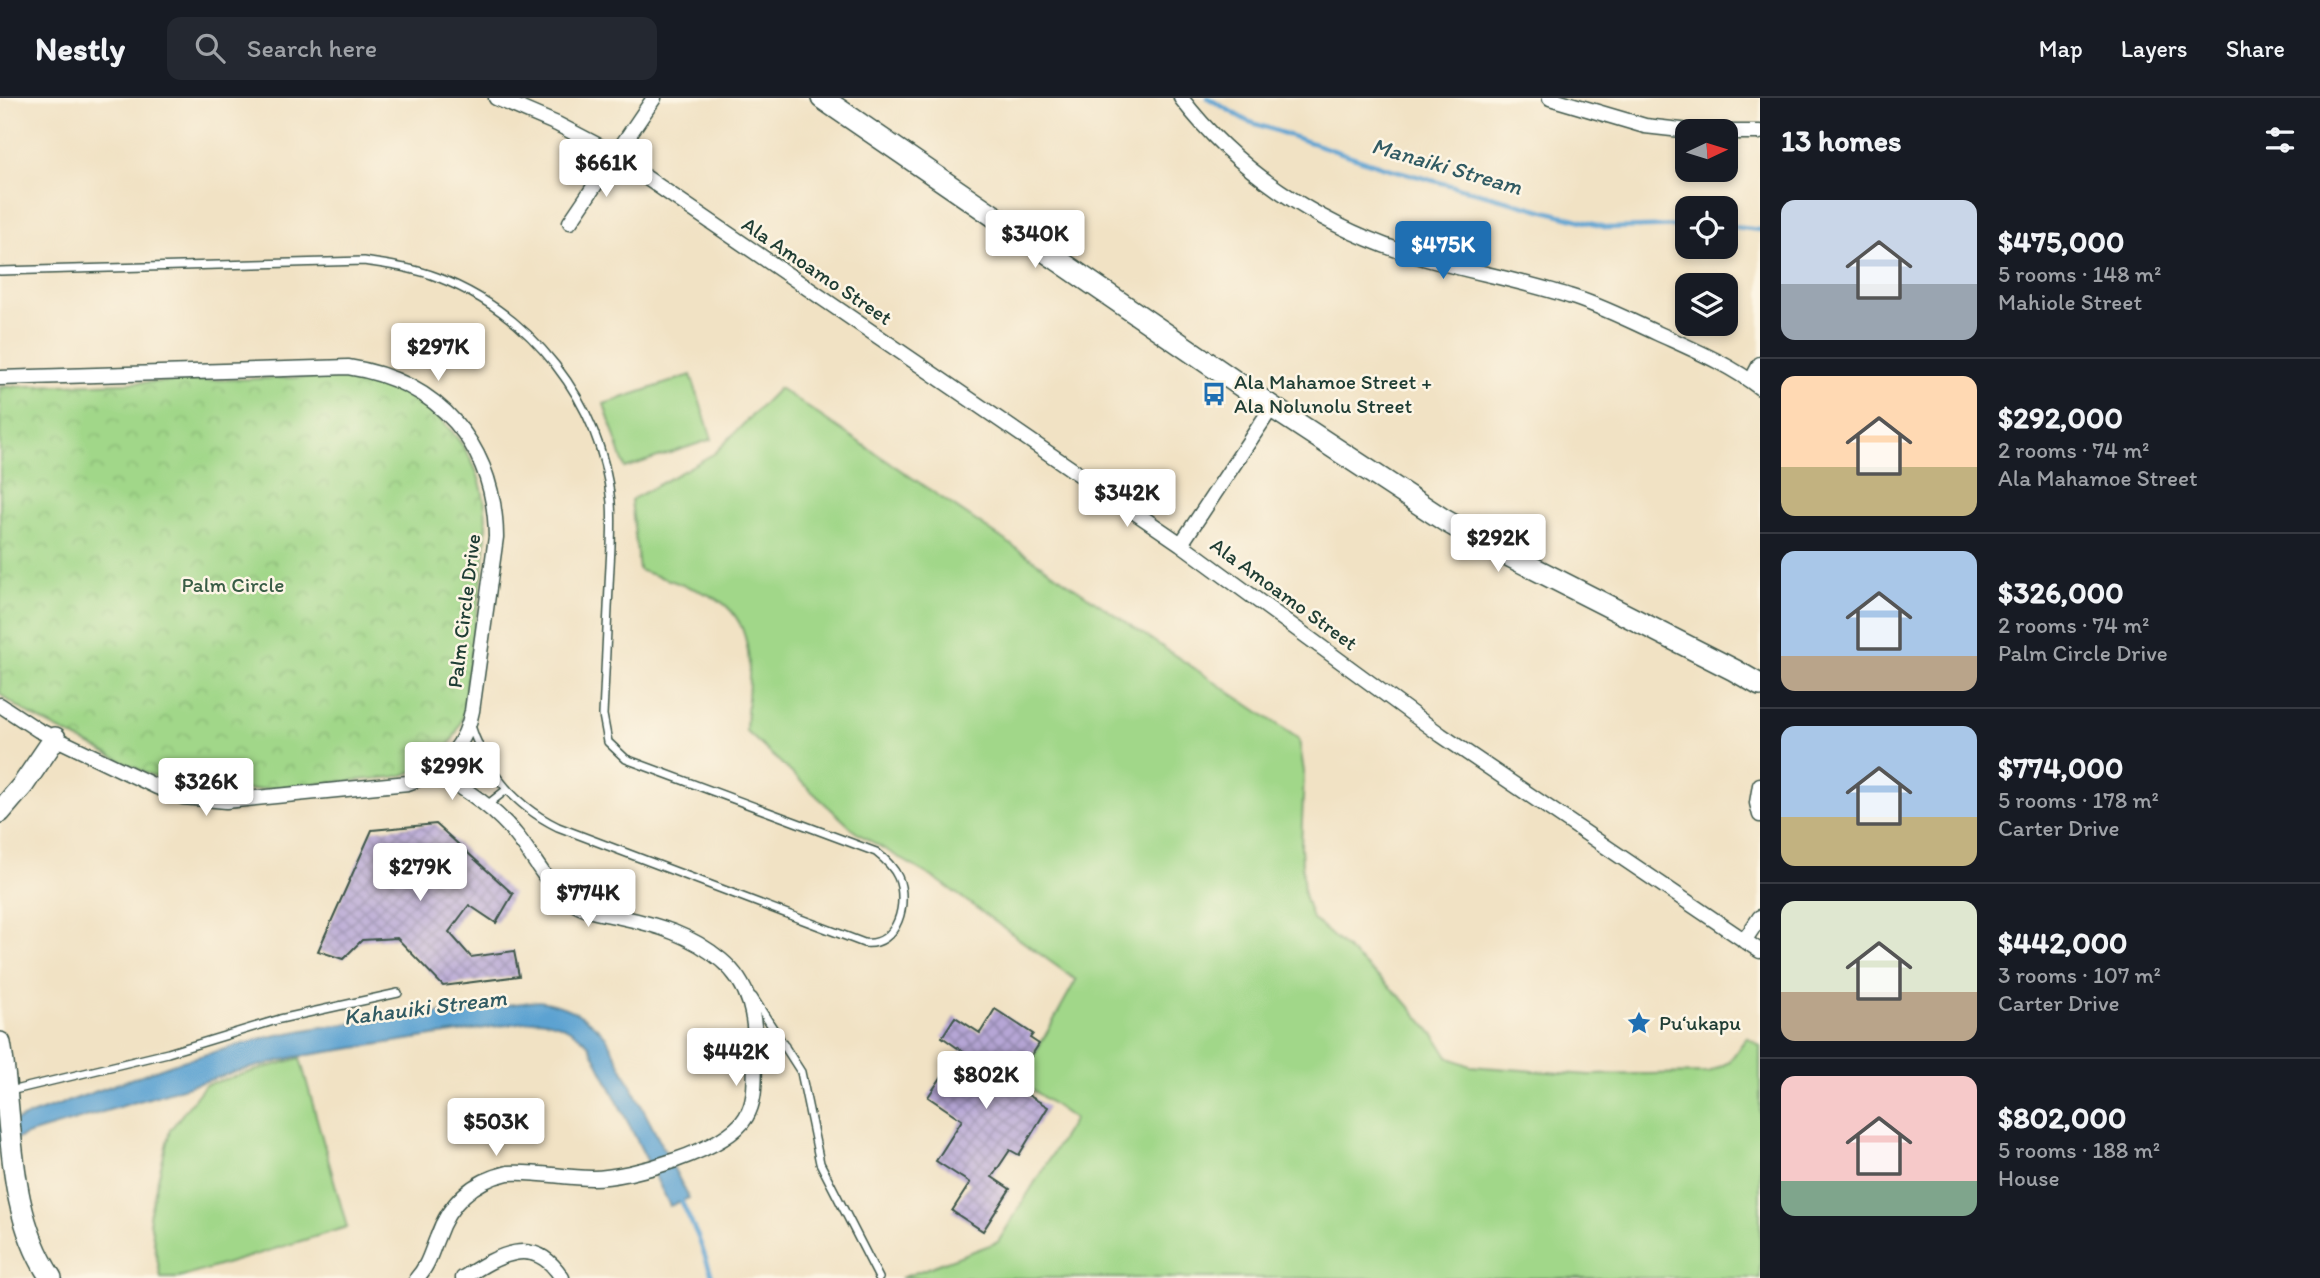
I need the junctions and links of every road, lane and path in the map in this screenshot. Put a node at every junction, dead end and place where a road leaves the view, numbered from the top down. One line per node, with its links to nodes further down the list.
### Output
1 (496, 98): 9 (street, Ala Amoamo Street)
2 (654, 98): 9 (street)
3 (822, 98): 15 (street)
4 (1181, 98): 14 (street)
5 (1550, 98): 6 (street)
6 (1675, 129)
7 (1738, 132): 8 (street)
8 (1760, 132)
9 (614, 157): 10 (street); 16 (street, Ala Amoamo Street)
10 (570, 222)
11 (0, 271): 23 (lane)
12 (1760, 364): 14 (street)
13 (0, 378): 19 (street, Palm Circle Drive)
14 (1755, 384)
15 (1272, 407): 16 (street); 17 (street)
16 (1181, 544): 28 (street, Ala Amoamo Street)
17 (1760, 685)
18 (0, 705): 20 (street, Palm Circle Drive)
19 (470, 722): 21 (street, Palm Circle Drive); 23 (lane)
20 (55, 738): 21 (street, Palm Circle Drive); 25 (street)
21 (434, 772): 24 (street)
22 (1760, 785): 26 (street)
23 (506, 790): 24 (lane)
24 (487, 805): 30 (street)
25 (0, 812)
26 (1760, 815)
27 (1760, 917): 28 (street)
28 (1744, 941): 29 (street, Ala Amoamo Street)
29 (1760, 951)
30 (744, 985): 33 (lane); 34 (street)
31 (398, 993): 35 (lane)
32 (0, 1044): 35 (street)
33 (785, 1046): 34 (lane); 40 (lane)
34 (755, 1054): 37 (street)
35 (6, 1092): 36 (street)
36 (51, 1278)
37 (417, 1278)
38 (463, 1278): 39 (street)
39 (562, 1278)
40 (879, 1278)

